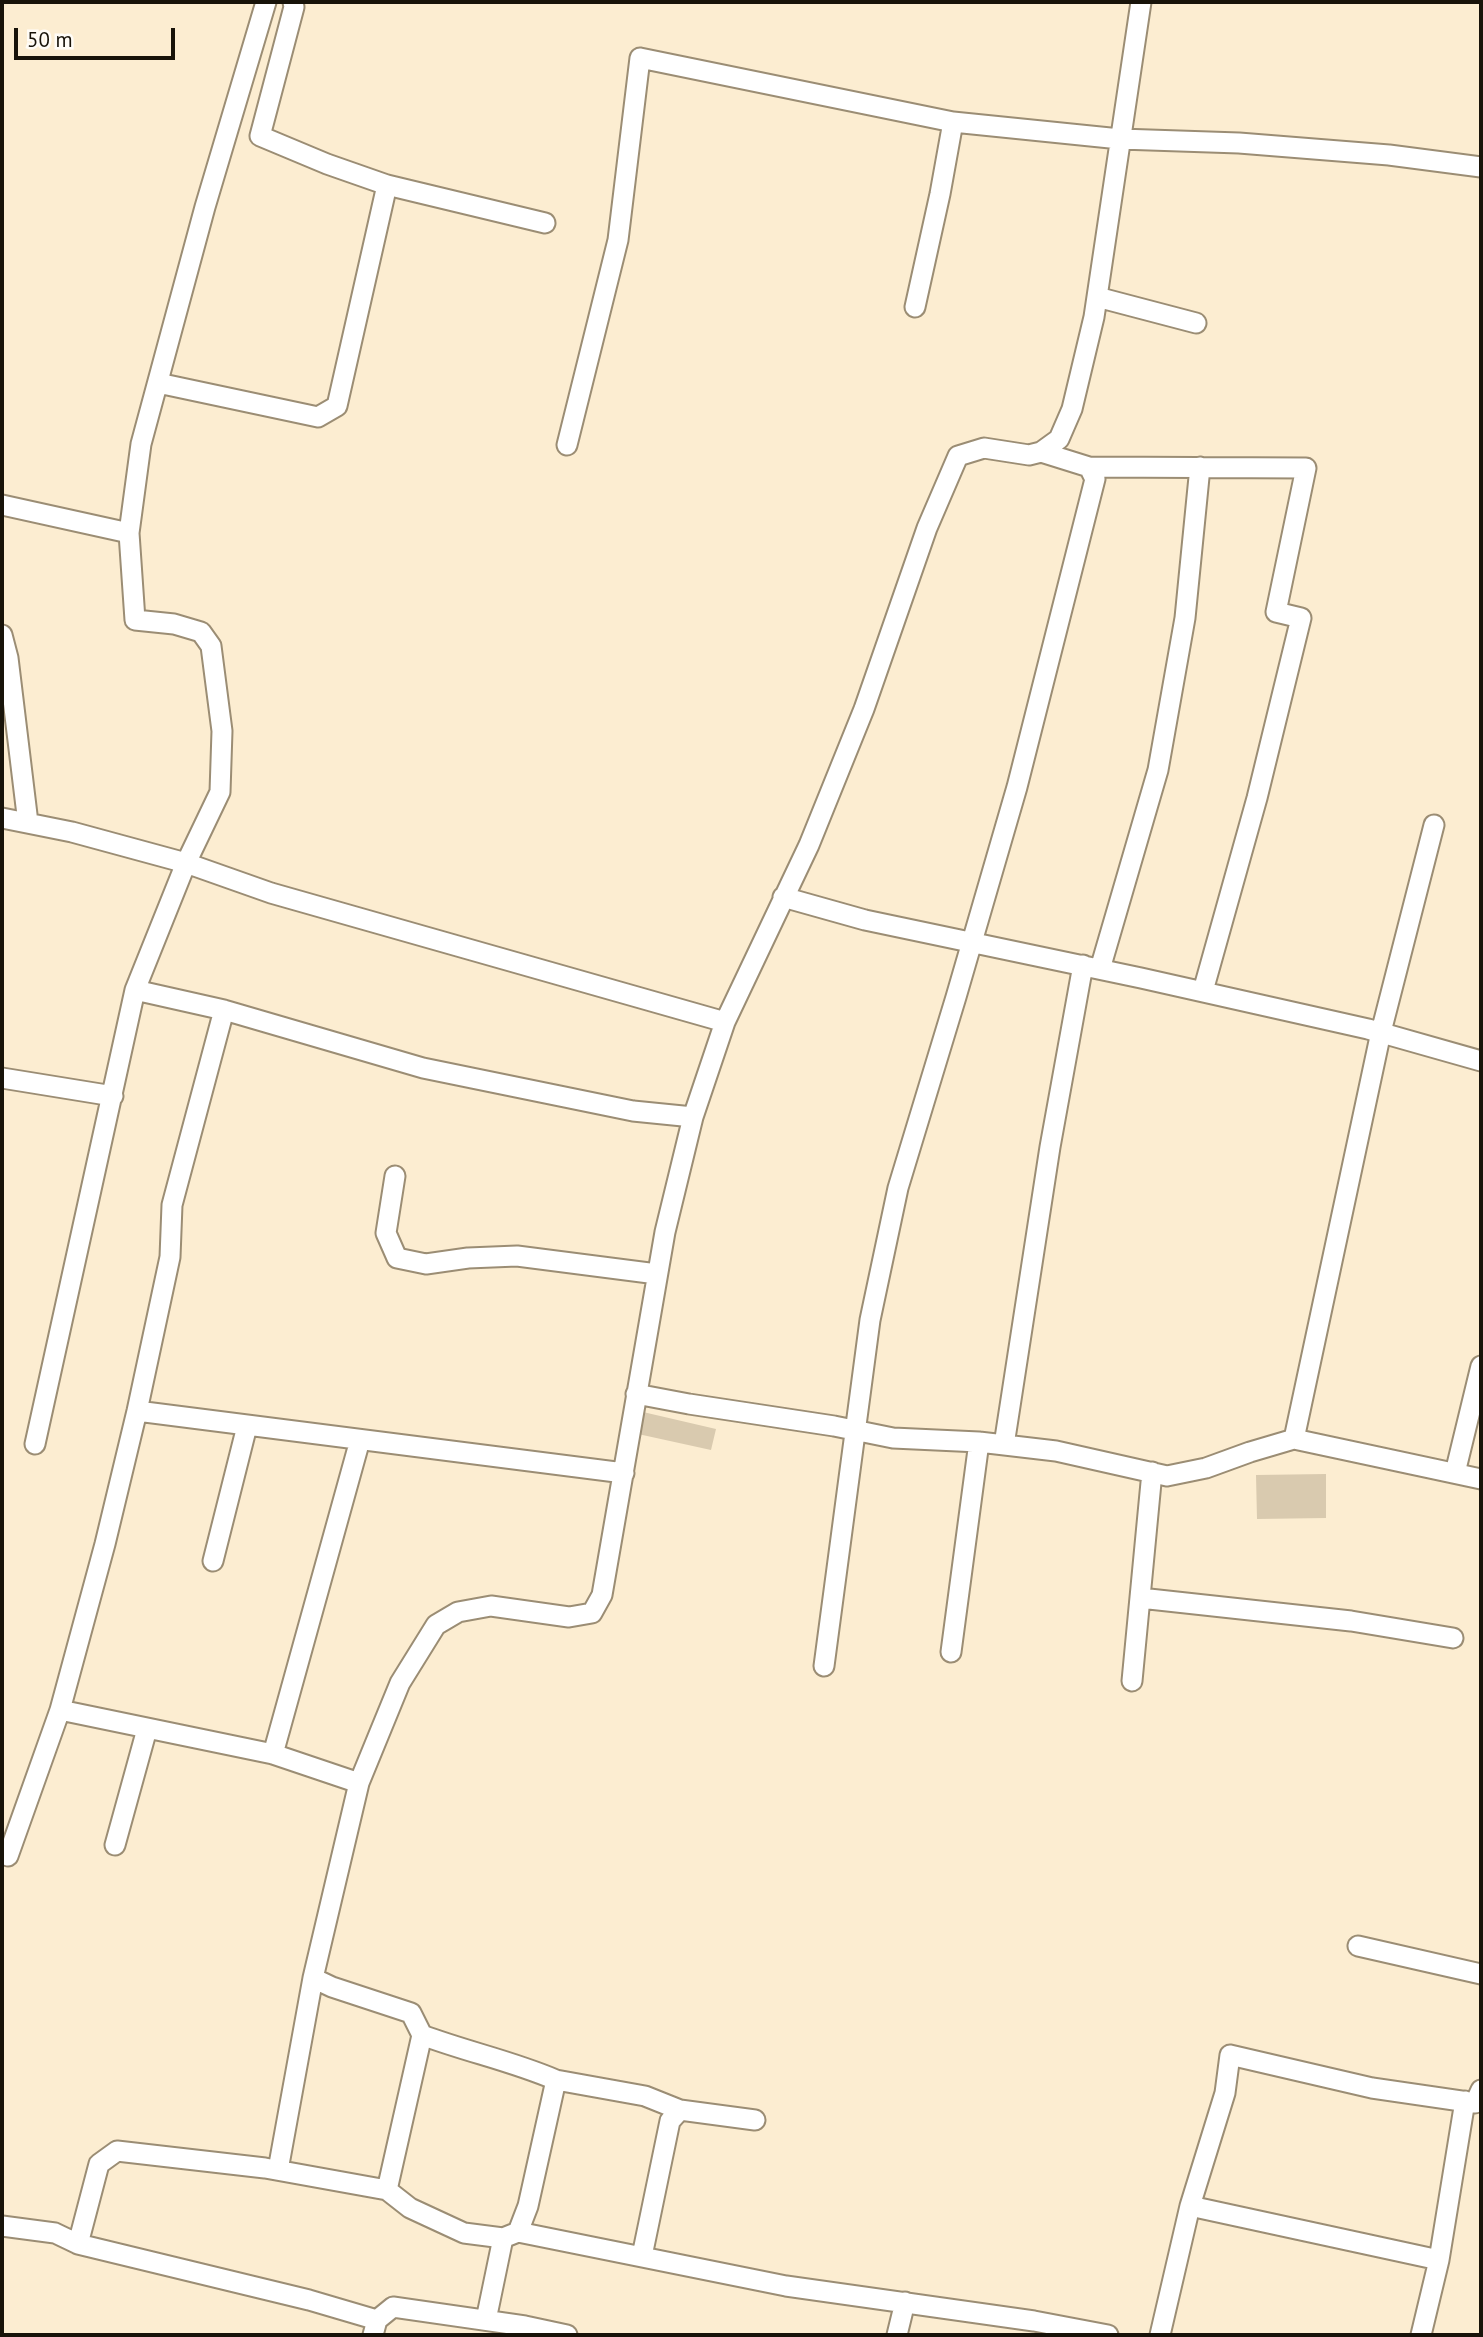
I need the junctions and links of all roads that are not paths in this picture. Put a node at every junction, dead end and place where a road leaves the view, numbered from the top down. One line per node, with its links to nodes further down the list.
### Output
1 (266, 2): 12 (street)
2 (293, 2): 7 (street)
3 (1141, 2): 5 (street)
4 (953, 122): 5 (street); 10 (street); 13 (street)
5 (1120, 139): 6 (street); 9 (street)
6 (1481, 167)
7 (387, 185): 8 (street); 12 (street)
8 (545, 223)
9 (1097, 297): 11 (street); 14 (street)
10 (915, 307)
11 (1196, 323)
12 (158, 383): 18 (street)
13 (567, 445)
14 (1041, 452): 15 (street); 24 (street)
15 (1089, 467): 16 (street); 25 (street)
16 (1200, 467): 26 (street); 28 (street)
17 (2, 505): 18 (street)
18 (129, 533): 23 (street)
19 (2, 635): 21 (street)
20 (2, 818): 21 (street)
21 (28, 823): 23 (street)
22 (1433, 825): 31 (street)
23 (186, 863): 27 (street); 30 (street)
24 (783, 897): 25 (street); 30 (street)
25 (972, 942): 26 (street); 42 (street)
26 (1092, 967): 28 (street); 47 (street)
27 (135, 990): 29 (street); 34 (street)
28 (1203, 991): 31 (street)
29 (224, 1010): 35 (street); 40 (street)
30 (725, 1022): 35 (street)
31 (1381, 1032): 32 (street); 43 (street)
32 (1481, 1061)
33 (2, 1078): 34 (street)
34 (113, 1096): 46 (street)
35 (693, 1117): 37 (street)
36 (395, 1175): 37 (street)
37 (657, 1274): 39 (street)
38 (1481, 1366): 50 (street)
39 (636, 1394): 42 (street); 49 (street)
40 (137, 1411): 41 (street); 58 (street)
41 (247, 1426): 44 (street); 52 (street)
42 (854, 1430): 45 (street); 56 (street)
43 (1294, 1439): 48 (street); 50 (street)
44 (360, 1440): 49 (street); 60 (street)
45 (979, 1442): 47 (street); 55 (street)
46 (35, 1444)
47 (1004, 1445): 48 (street)
48 (1153, 1472): 53 (street)
49 (624, 1473): 61 (street)
50 (1455, 1474): 51 (street)
51 (1481, 1479)
52 (213, 1561)
53 (1140, 1598): 54 (street); 57 (street)
54 (1452, 1637)
55 (951, 1652)
56 (824, 1666)
57 (1132, 1681)
58 (60, 1710): 59 (street); 63 (street)
59 (147, 1729): 60 (street); 62 (street)
60 (273, 1754): 61 (street)
61 (359, 1783): 66 (street)
62 (115, 1845)
63 (8, 1856)
64 (1358, 1946): 65 (street)
65 (1481, 1974)
66 (313, 1978): 67 (street); 73 (street)
67 (422, 2035): 68 (street); 74 (street)
68 (556, 2080): 71 (street); 77 (street)
69 (1481, 2090): 70 (street)
70 (1465, 2101): 75 (street); 80 (street)
71 (680, 2110): 72 (street); 79 (street)
72 (755, 2120)
73 (278, 2170): 74 (street); 78 (street)
74 (387, 2190): 77 (street)
75 (1190, 2206): 80 (street); 87 (street)
76 (2, 2226): 78 (street)
77 (510, 2235): 79 (street); 82 (street)
78 (78, 2245): 83 (street)
79 (642, 2256): 81 (street)
80 (1439, 2260): 88 (street)
81 (905, 2302): 85 (street); 86 (street)
82 (486, 2320): 83 (street); 84 (street)
83 (375, 2328)
84 (567, 2335)
85 (897, 2335)
86 (1108, 2335)
87 (1160, 2335)
88 (1421, 2335)

